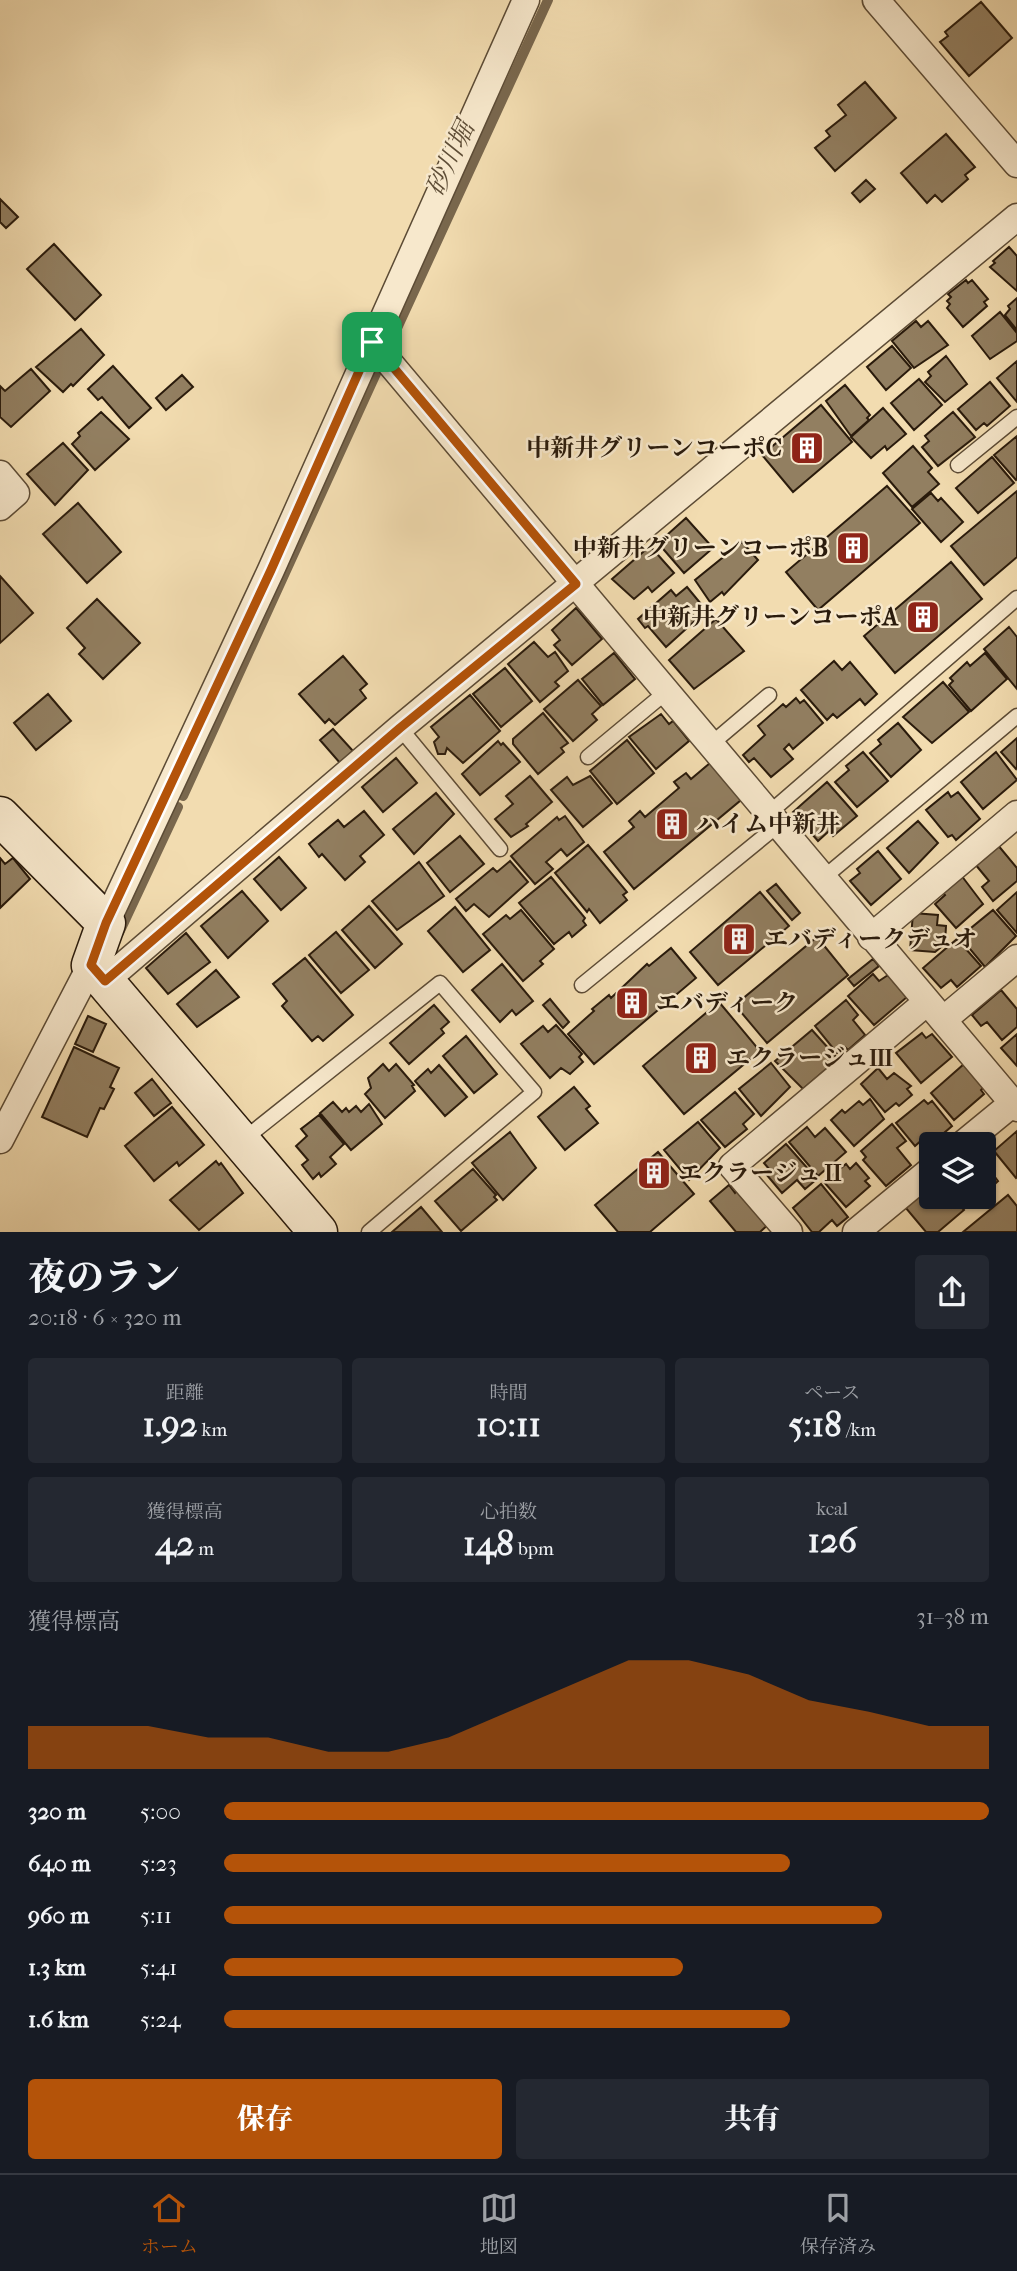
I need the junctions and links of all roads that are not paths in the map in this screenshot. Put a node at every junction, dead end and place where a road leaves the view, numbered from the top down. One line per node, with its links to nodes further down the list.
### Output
1 (526, 0): 5 (street)
2 (876, 0): 3 (street)
3 (1017, 164)
4 (1017, 217): 10 (street)
5 (372, 342): 10 (street); 23 (street)
6 (1017, 417): 7 (lane)
7 (958, 465)
8 (0, 474): 9 (street)
9 (0, 507)
10 (576, 584): 12 (street); 15 (street)
11 (1017, 598): 20 (lane)
12 (665, 693): 16 (street); 17 (lane)
13 (769, 695): 16 (lane)
14 (1017, 716): 22 (lane)
15 (400, 728): 21 (lane); 26 (street)
16 (710, 745): 20 (street)
17 (588, 757)
18 (1017, 814): 24 (street)
19 (0, 816): 23 (street)
20 (773, 819): 22 (street); 27 (lane)
21 (500, 849)
22 (822, 879): 24 (street)
23 (106, 923): 26 (street)
24 (871, 937): 28 (street)
25 (1017, 958): 28 (street)
26 (98, 973): 31 (street); 32 (street)
27 (582, 985)
28 (935, 1011): 29 (street); 36 (street)
29 (1016, 1104): 30 (street)
30 (979, 1132)
31 (0, 1140)
32 (240, 1143): 34 (street); 35 (lane)
33 (919, 1180): 37 (street)
34 (318, 1231)
35 (369, 1231)
36 (789, 1231)
37 (856, 1231)

